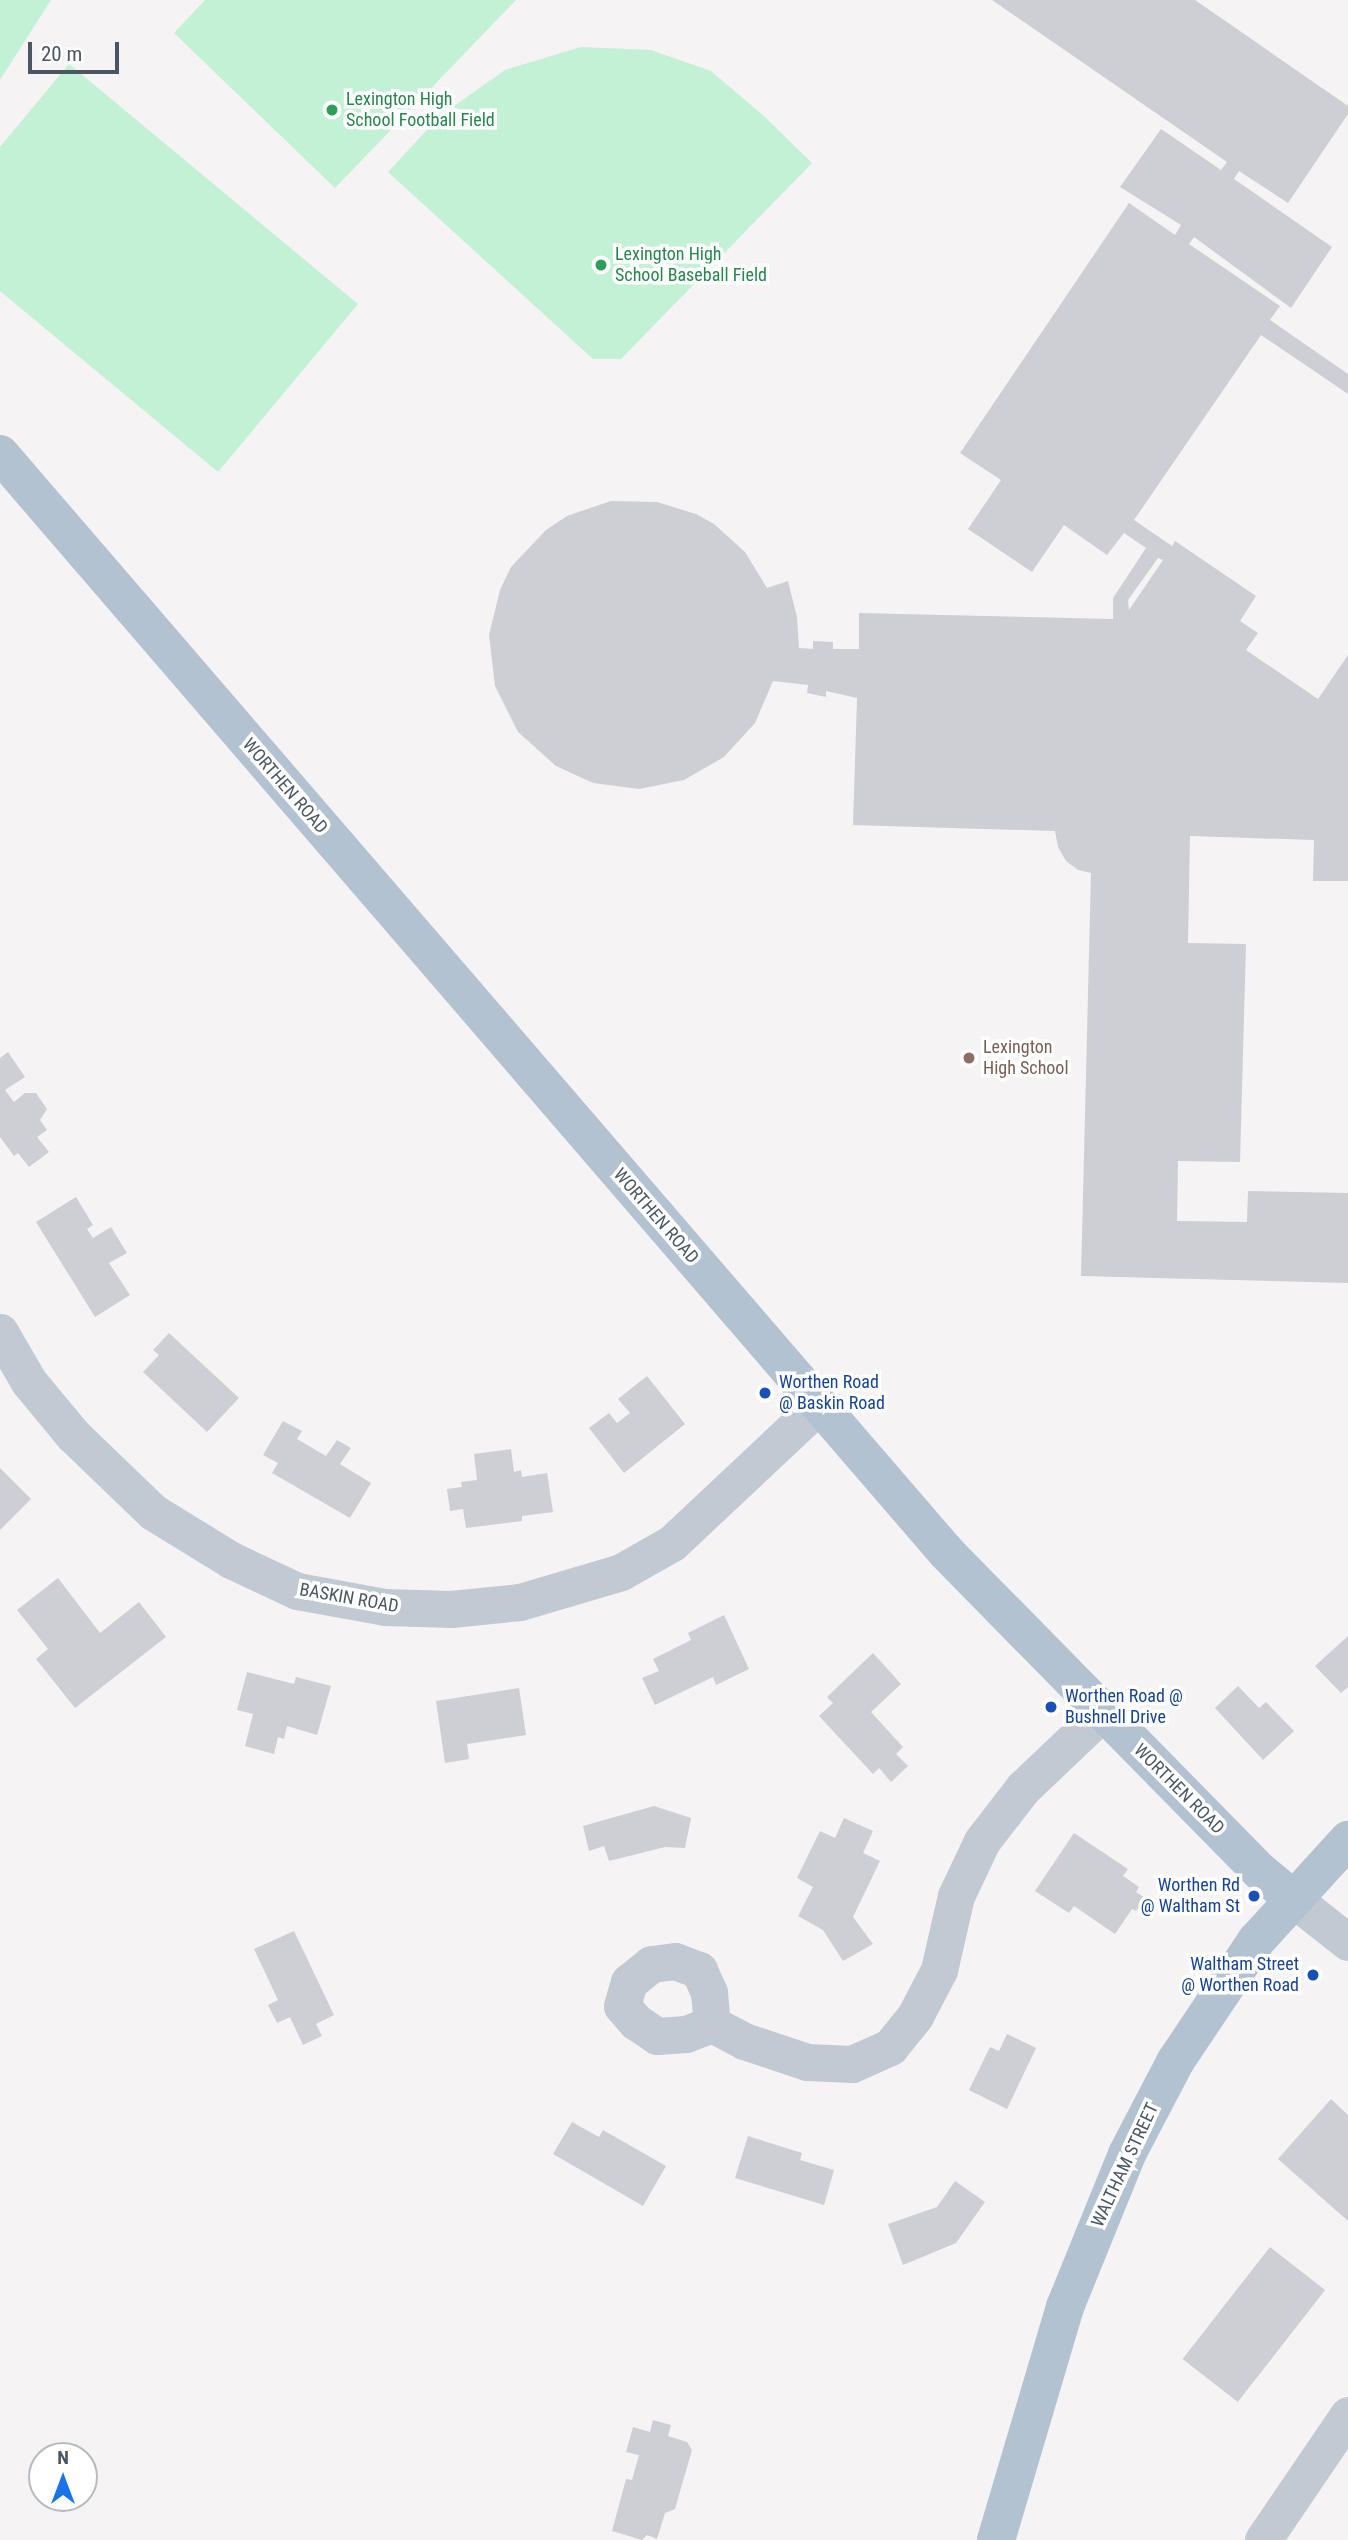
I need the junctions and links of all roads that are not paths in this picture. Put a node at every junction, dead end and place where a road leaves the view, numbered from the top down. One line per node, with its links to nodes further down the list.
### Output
1 (0, 454): 3 (main road, WORTHEN ROAD)
2 (0, 1332): 3 (street, BASKIN ROAD)
3 (819, 1405): 4 (main road, WORTHEN ROAD)
4 (1103, 1712): 6 (main road, WORTHEN ROAD); 8 (street)
5 (1348, 1840): 6 (main road, WALTHAM STREET)
6 (1292, 1898): 7 (street, WORTHEN ROAD); 10 (main road, WALTHAM STREET)
7 (1348, 1942)
8 (712, 2024)
9 (1348, 2415): 11 (street)
10 (996, 2540)
11 (1262, 2540)

